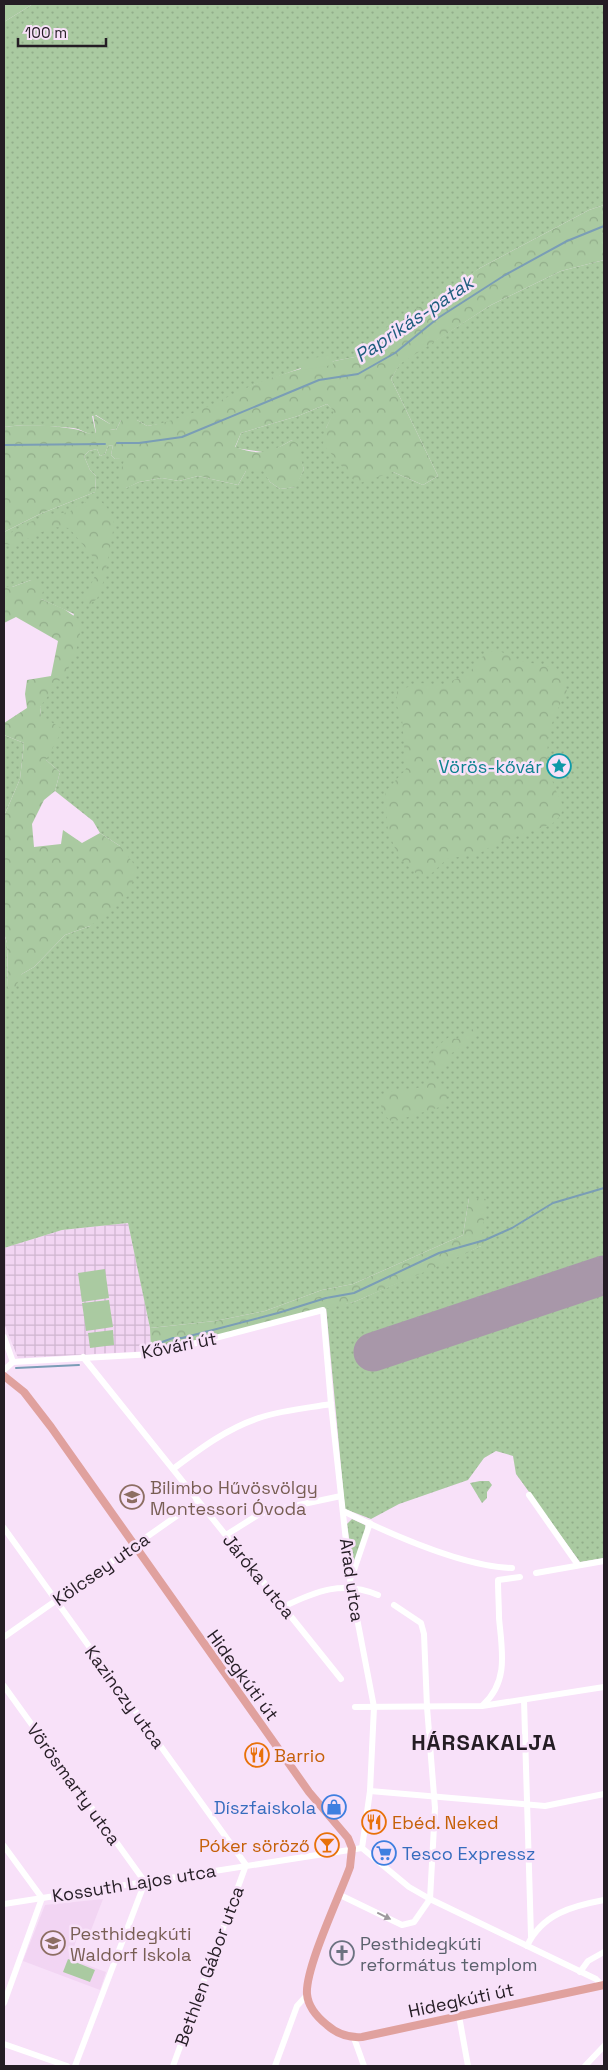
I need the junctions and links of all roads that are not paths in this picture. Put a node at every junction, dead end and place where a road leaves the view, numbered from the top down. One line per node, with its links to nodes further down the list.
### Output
1 (324, 1310): 3 (street, Kővári út); 7 (street, Arad utca)
2 (4, 1337): 4 (street)
3 (83, 1357): 4 (street, Kővári út); 8 (street, Járóka utca)
4 (13, 1362): 5 (street)
5 (4, 1370)
6 (4, 1376): 16 (main road, Hidegkúti út)
7 (331, 1404): 8 (street); 10 (street, Arad utca)
8 (173, 1469): 11 (street, Járóka utca)
9 (529, 1495): 18 (street)
10 (341, 1496): 12 (street, Arad utca); 15 (street)
11 (198, 1501): 15 (street, Járóka utca); 16 (street, Kölcsey utca)
12 (343, 1511): 13 (street); 21 (street, Arad utca)
13 (370, 1523): 19 (street); 21 (street)
14 (4, 1528): 25 (street, Kazinczy utca)
15 (226, 1536): 27 (street, Járóka utca)
16 (134, 1546): 25 (street, Kölcsey utca); 42 (main road, Hidegkúti út)
17 (604, 1561): 18 (street)
18 (578, 1565): 20 (street)
19 (512, 1568)
20 (536, 1573)
21 (352, 1577): 23 (street, Arad utca)
22 (520, 1577): 33 (street)
23 (351, 1587): 24 (street); 27 (street); 35 (street, Arad utca)
24 (378, 1595)
25 (56, 1601): 28 (street, Kölcsey utca); 44 (street, Kazinczy utca)
26 (394, 1605): 36 (street)
27 (283, 1607): 29 (street, Járóka utca)
28 (4, 1637)
29 (341, 1679)
30 (4, 1686): 45 (street, Vörösmarty utca)
31 (604, 1687): 32 (street)
32 (524, 1700): 33 (street); 40 (street)
33 (482, 1706): 36 (street)
34 (355, 1707): 35 (street)
35 (374, 1707): 36 (street); 37 (street, Arad utca)
36 (427, 1707): 39 (street)
37 (370, 1791): 39 (street); 43 (street, Arad utca)
38 (604, 1794): 40 (street)
39 (434, 1796): 40 (street); 48 (street)
40 (526, 1805): 51 (street)
41 (4, 1846): 47 (street)
42 (352, 1848): 43 (street, Kossuth Lajos utca); 44 (street, Kossuth Lajos utca); 46 (main road)
43 (362, 1848): 48 (street)
44 (246, 1865): 45 (street, Kossuth Lajos utca); 64 (street, Bethlen Gábor utca)
45 (145, 1882): 47 (street, Kossuth Lajos utca); 63 (street)
46 (340, 1894): 48 (street, one-way to 48); 56 (main road)
47 (42, 1898): 50 (street, Kossuth Lajos utca); 57 (street)
48 (430, 1899): 52 (street)
49 (604, 1900): 51 (street)
50 (4, 1904)
51 (531, 1936): 52 (street)
52 (527, 1946): 54 (street)
53 (604, 1952): 54 (street)
54 (580, 1972): 55 (street)
55 (603, 1985): 58 (main road, Hidegkúti út)
56 (307, 1995): 59 (main road); 65 (street)
57 (4, 2003)
58 (459, 2019): 59 (main road, Hidegkúti út); 67 (street)
59 (354, 2038): 66 (street)
60 (4, 2044): 62 (street)
61 (604, 2046): 68 (street)
62 (67, 2066)
63 (75, 2066)
64 (173, 2066)
65 (275, 2066)
66 (364, 2066)
67 (468, 2066)
68 (585, 2066)

